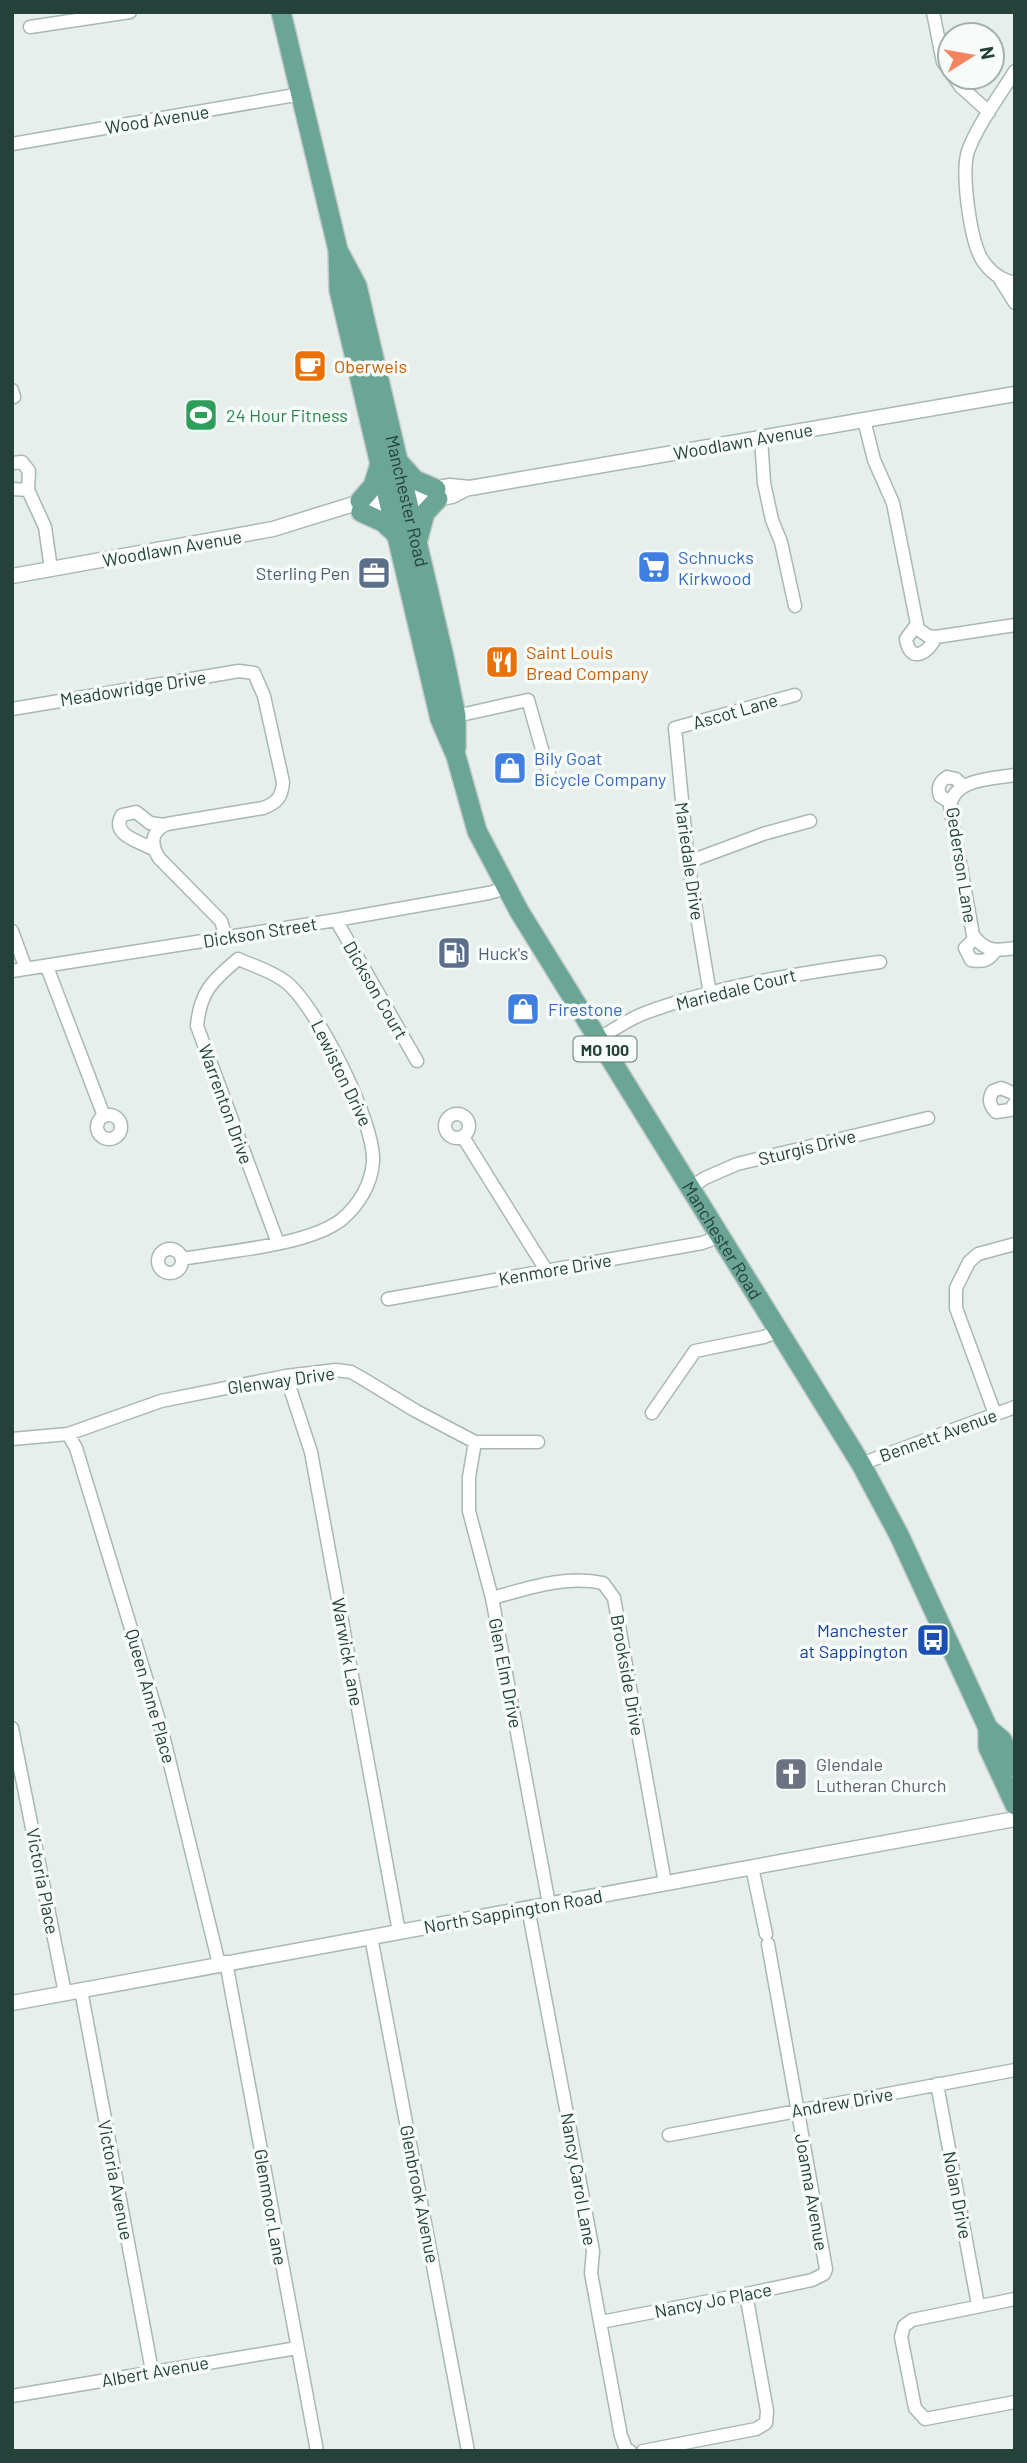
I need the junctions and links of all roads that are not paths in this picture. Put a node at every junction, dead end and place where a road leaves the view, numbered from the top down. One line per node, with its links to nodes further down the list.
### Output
1 (130, 12): 3 (street)
2 (281, 12): 6 (main road, Manchester Road / MO 100)
3 (30, 27)
4 (1015, 71): 7 (street)
5 (965, 91): 7 (street)
6 (301, 94): 8 (street, Wood Avenue); 15 (main road, Manchester Road / MO 100)
7 (989, 112): 9 (street)
8 (12, 144)
9 (999, 278): 10 (street); 11 (street)
10 (1015, 283)
11 (1015, 303)
12 (1015, 394): 13 (street, Woodlawn Avenue)
13 (864, 420): 14 (street, Woodlawn Avenue); 27 (street)
14 (761, 438): 19 (street, Woodlawn Avenue); 26 (street)
15 (389, 462): 19 (main road); 20 (main road, Manchester Road / MO 100); 21 (main road)
16 (12, 463): 18 (street)
17 (12, 489): 18 (street)
18 (28, 490): 24 (street)
19 (437, 494): 20 (street, Woodlawn Avenue); 23 (main road)
20 (398, 500): 21 (street, Woodlawn Avenue); 22 (main road, Manchester Road / MO 100); 23 (main road, Manchester Road / MO 100)
21 (360, 506): 22 (main road); 24 (street, Woodlawn Avenue)
22 (398, 536): 34 (main road, Manchester Road / MO 100)
23 (417, 544): 32 (main road, Manchester Road / MO 100)
24 (51, 569): 25 (street, Woodlawn Avenue)
25 (12, 576)
26 (795, 606)
27 (917, 624): 29 (street); 29 (street)
28 (1015, 625): 29 (street)
29 (936, 637)
30 (795, 695): 33 (street, Ascot Lane)
31 (12, 709): 38 (street, Meadowridge Drive)
32 (456, 716): 34 (main road, Manchester Road / MO 100); 35 (street)
33 (675, 728): 40 (street, Mariedale Drive)
34 (456, 756): 41 (main road, Manchester Road / MO 100)
35 (549, 774)
36 (1015, 775): 45 (street, Gederson Lane)
37 (810, 821): 40 (street)
38 (164, 825): 39 (street); 39 (street)
39 (153, 849): 44 (street)
40 (688, 862): 51 (street, Mariedale Drive)
41 (506, 888): 42 (street, Dickson Street); 52 (main road, Manchester Road / MO 100)
42 (335, 920): 44 (street, Dickson Street); 53 (street, Dickson Court)
43 (12, 932): 49 (street)
44 (231, 936): 46 (street); 48 (street, Dickson Street)
45 (1015, 948)
46 (237, 959): 61 (street, Warrenton Drive); 61 (street, Lewiston Drive)
47 (880, 962): 51 (street, Mariedale Court)
48 (47, 967): 49 (street, Dickson Street); 56 (street)
49 (26, 969): 50 (street, Dickson Street)
50 (12, 971)
51 (710, 994): 52 (street, Mariedale Court)
52 (598, 1039): 59 (main road, Manchester Road / MO 100)
53 (417, 1060)
54 (1015, 1094): 55 (street)
55 (1015, 1102)
56 (104, 1116)
57 (928, 1118): 59 (street, Sturgis Drive)
58 (463, 1137): 64 (street)
59 (690, 1188): 60 (main road, Manchester Road / MO 100)
60 (721, 1236): 64 (street, Kenmore Drive); 66 (main road, Manchester Road / MO 100)
61 (278, 1243): 63 (street, Lewiston Drive)
62 (1015, 1244): 70 (street)
63 (181, 1259)
64 (545, 1270): 65 (street, Kenmore Drive)
65 (388, 1299)
66 (779, 1331): 69 (street); 75 (main road, Manchester Road / MO 100)
67 (286, 1376): 71 (street, Glenway Drive); 73 (street, Glenway Drive); 86 (street, Warwick Lane)
68 (1015, 1407): 70 (street, Bennett Avenue)
69 (652, 1413)
70 (995, 1414): 75 (street, Bennett Avenue)
71 (68, 1434): 72 (street, Glenway Drive); 88 (street, Queen Anne Place)
72 (12, 1439)
73 (475, 1442): 74 (street, Glenway Drive); 76 (street, Glen Elm Drive)
74 (538, 1442)
75 (862, 1464): 78 (main road, Manchester Road / MO 100)
76 (492, 1598): 83 (street, Brookside Drive); 84 (street, Glen Elm Drive)
77 (12, 1728): 90 (street, Victoria Place)
78 (988, 1728): 79 (main road, Manchester Road / MO 100); 80 (main road, Manchester Road / MO 100)
79 (1015, 1767)
80 (1015, 1805)
81 (1015, 1819): 82 (street, North Sappington Road)
82 (752, 1867): 83 (street, North Sappington Road); 94 (street, Joanna Avenue)
83 (665, 1883): 84 (street, North Sappington Road)
84 (549, 1905): 85 (street, North Sappington Road)
85 (528, 1908): 86 (street, North Sappington Road); 100 (street, Nancy Carol Lane)
86 (399, 1932): 87 (street, North Sappington Road)
87 (371, 1937): 88 (street, North Sappington Road); 107 (street, Glenbrook Avenue)
88 (223, 1963): 89 (street, North Sappington Road); 101 (street, Glenmoor Lane)
89 (81, 1990): 90 (street, North Sappington Road); 102 (street, Victoria Avenue)
90 (65, 1993): 91 (street, North Sappington Road)
91 (12, 2003)
92 (1015, 2070): 93 (street, Andrew Drive)
93 (937, 2084): 94 (street, Andrew Drive); 99 (street, Nolan Drive)
94 (797, 2110): 95 (street, Andrew Drive); 96 (street, Joanna Avenue)
95 (669, 2135)
96 (824, 2274): 97 (street, Nancy Jo Place)
97 (746, 2294): 100 (street, Nancy Jo Place); 108 (street)
98 (1015, 2299): 99 (street)
99 (978, 2305): 104 (street)
100 (601, 2322): 105 (street, Nancy Carol Lane)
101 (297, 2348): 102 (street, Albert Avenue); 106 (street, Glenmoor Lane)
102 (152, 2371): 103 (street, Albert Avenue)
103 (12, 2396)
104 (1015, 2402)
105 (628, 2450)
106 (317, 2451)
107 (468, 2451)
108 (643, 2451)

